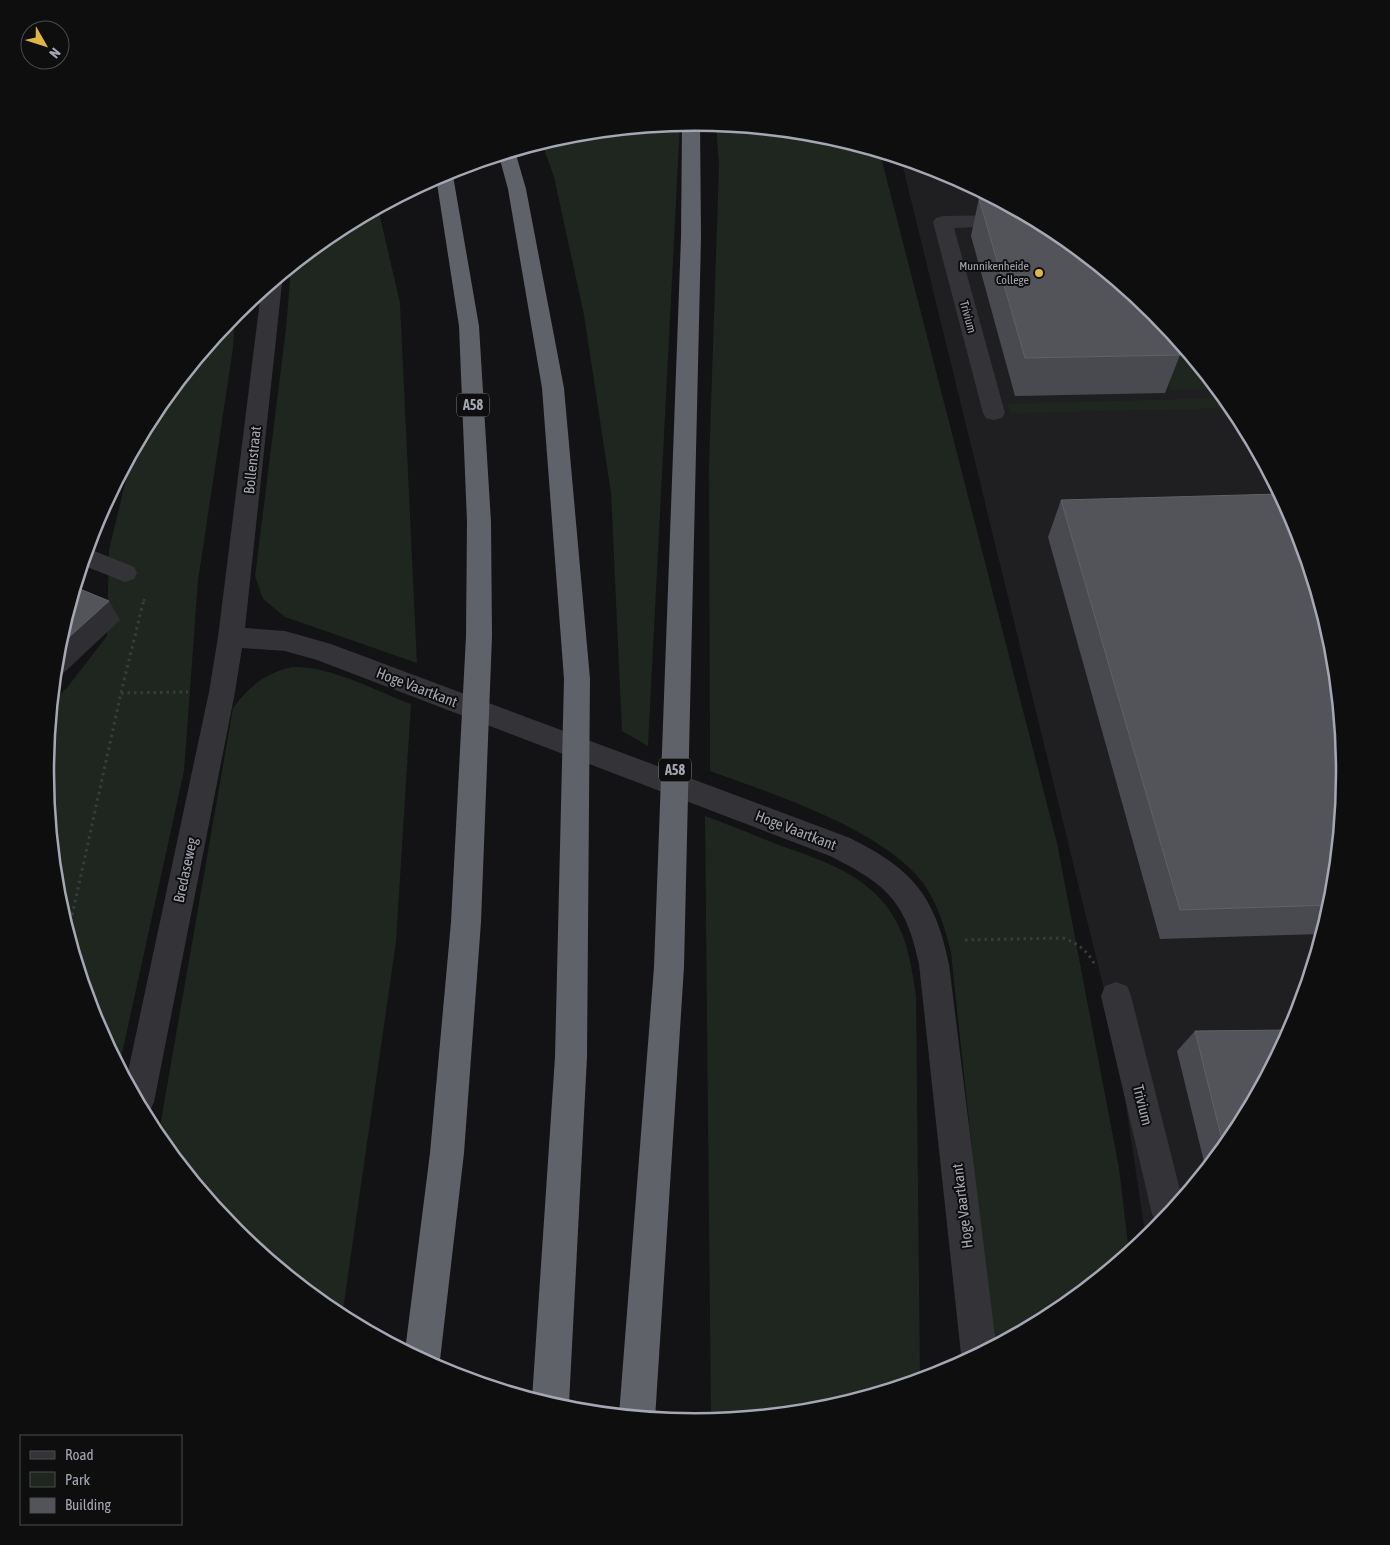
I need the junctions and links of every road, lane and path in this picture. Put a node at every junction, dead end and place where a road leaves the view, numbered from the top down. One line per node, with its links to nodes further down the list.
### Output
1 (691, 131): 20 (highway, A58)
2 (508, 159): 19 (highway)
3 (446, 182): 18 (highway, A58)
4 (1021, 220): 6 (street, Trivium)
5 (271, 291): 9 (street, Bollenstraat)
6 (994, 414)
7 (91, 559): 8 (street)
8 (125, 573): 11 (path)
9 (231, 636): 10 (street, Bredaseweg); 17 (street, Hoge Vaartkant)
10 (222, 692): 11 (path); 15 (street, Bredaseweg)
11 (121, 693): 12 (path)
12 (71, 919)
13 (959, 940): 14 (path)
14 (1116, 996): 16 (street, Trivium)
15 (140, 1093)
16 (1167, 1206)
17 (978, 1348)
18 (423, 1353)
19 (550, 1397)
20 (637, 1411)

